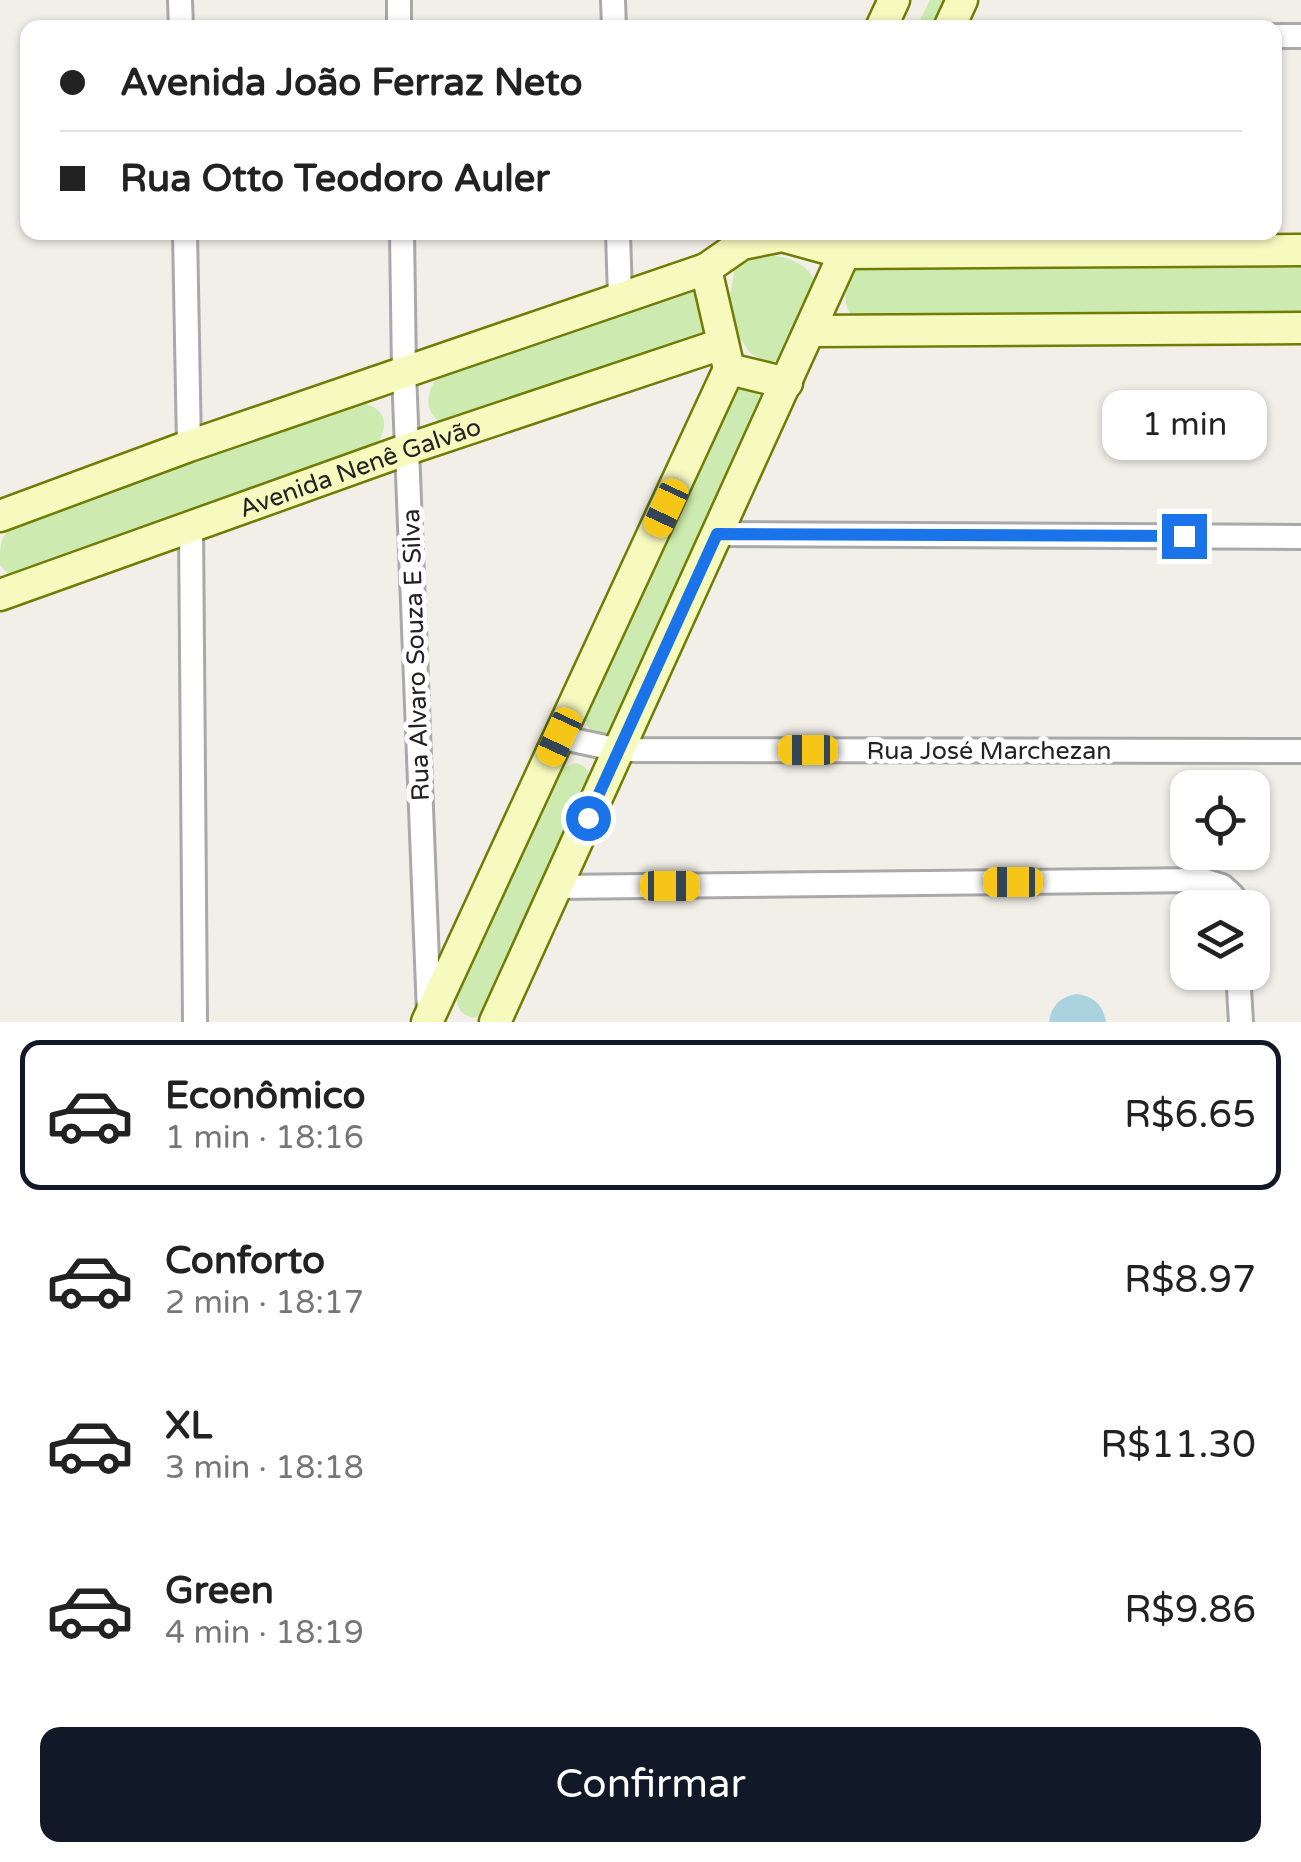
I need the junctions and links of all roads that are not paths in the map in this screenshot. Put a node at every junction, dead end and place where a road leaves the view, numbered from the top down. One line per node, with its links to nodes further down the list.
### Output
1 (184, 240): 14 (street)
2 (402, 240): 12 (street, Rua Alvaro Souza E Silva)
3 (618, 240): 8 (street)
4 (758, 240): 7 (main road)
5 (849, 243): 6 (main road); 10 (main road)
6 (1301, 250)
7 (706, 270): 8 (main road); 11 (main road)
8 (620, 298): 12 (main road)
9 (1301, 328): 10 (main road)
10 (810, 331): 13 (main road)
11 (726, 356): 13 (main road); 15 (main road, Avenida Nenê Galvão); 21 (main road)
12 (404, 372): 14 (main road); 15 (street, Rua Alvaro Souza E Silva)
13 (787, 383): 18 (main road)
14 (188, 446): 16 (main road)
15 (408, 449): 17 (main road, Avenida Nenê Galvão); 27 (street, Rua Alvaro Souza E Silva)
16 (0, 516)
17 (191, 526): 20 (main road, Avenida Nenê Galvão); 28 (street)
18 (717, 534): 19 (street); 22 (main road)
19 (1301, 537)
20 (0, 595)
21 (559, 737): 22 (street, Rua José Marchezan); 27 (main road)
22 (619, 750): 23 (street, Rua José Marchezan); 24 (main road)
23 (1301, 751)
24 (556, 887): 25 (street); 29 (main road)
25 (1226, 890)
26 (1239, 990): 30 (street)
27 (432, 1020)
28 (196, 1022)
29 (495, 1022)
30 (1241, 1022)

